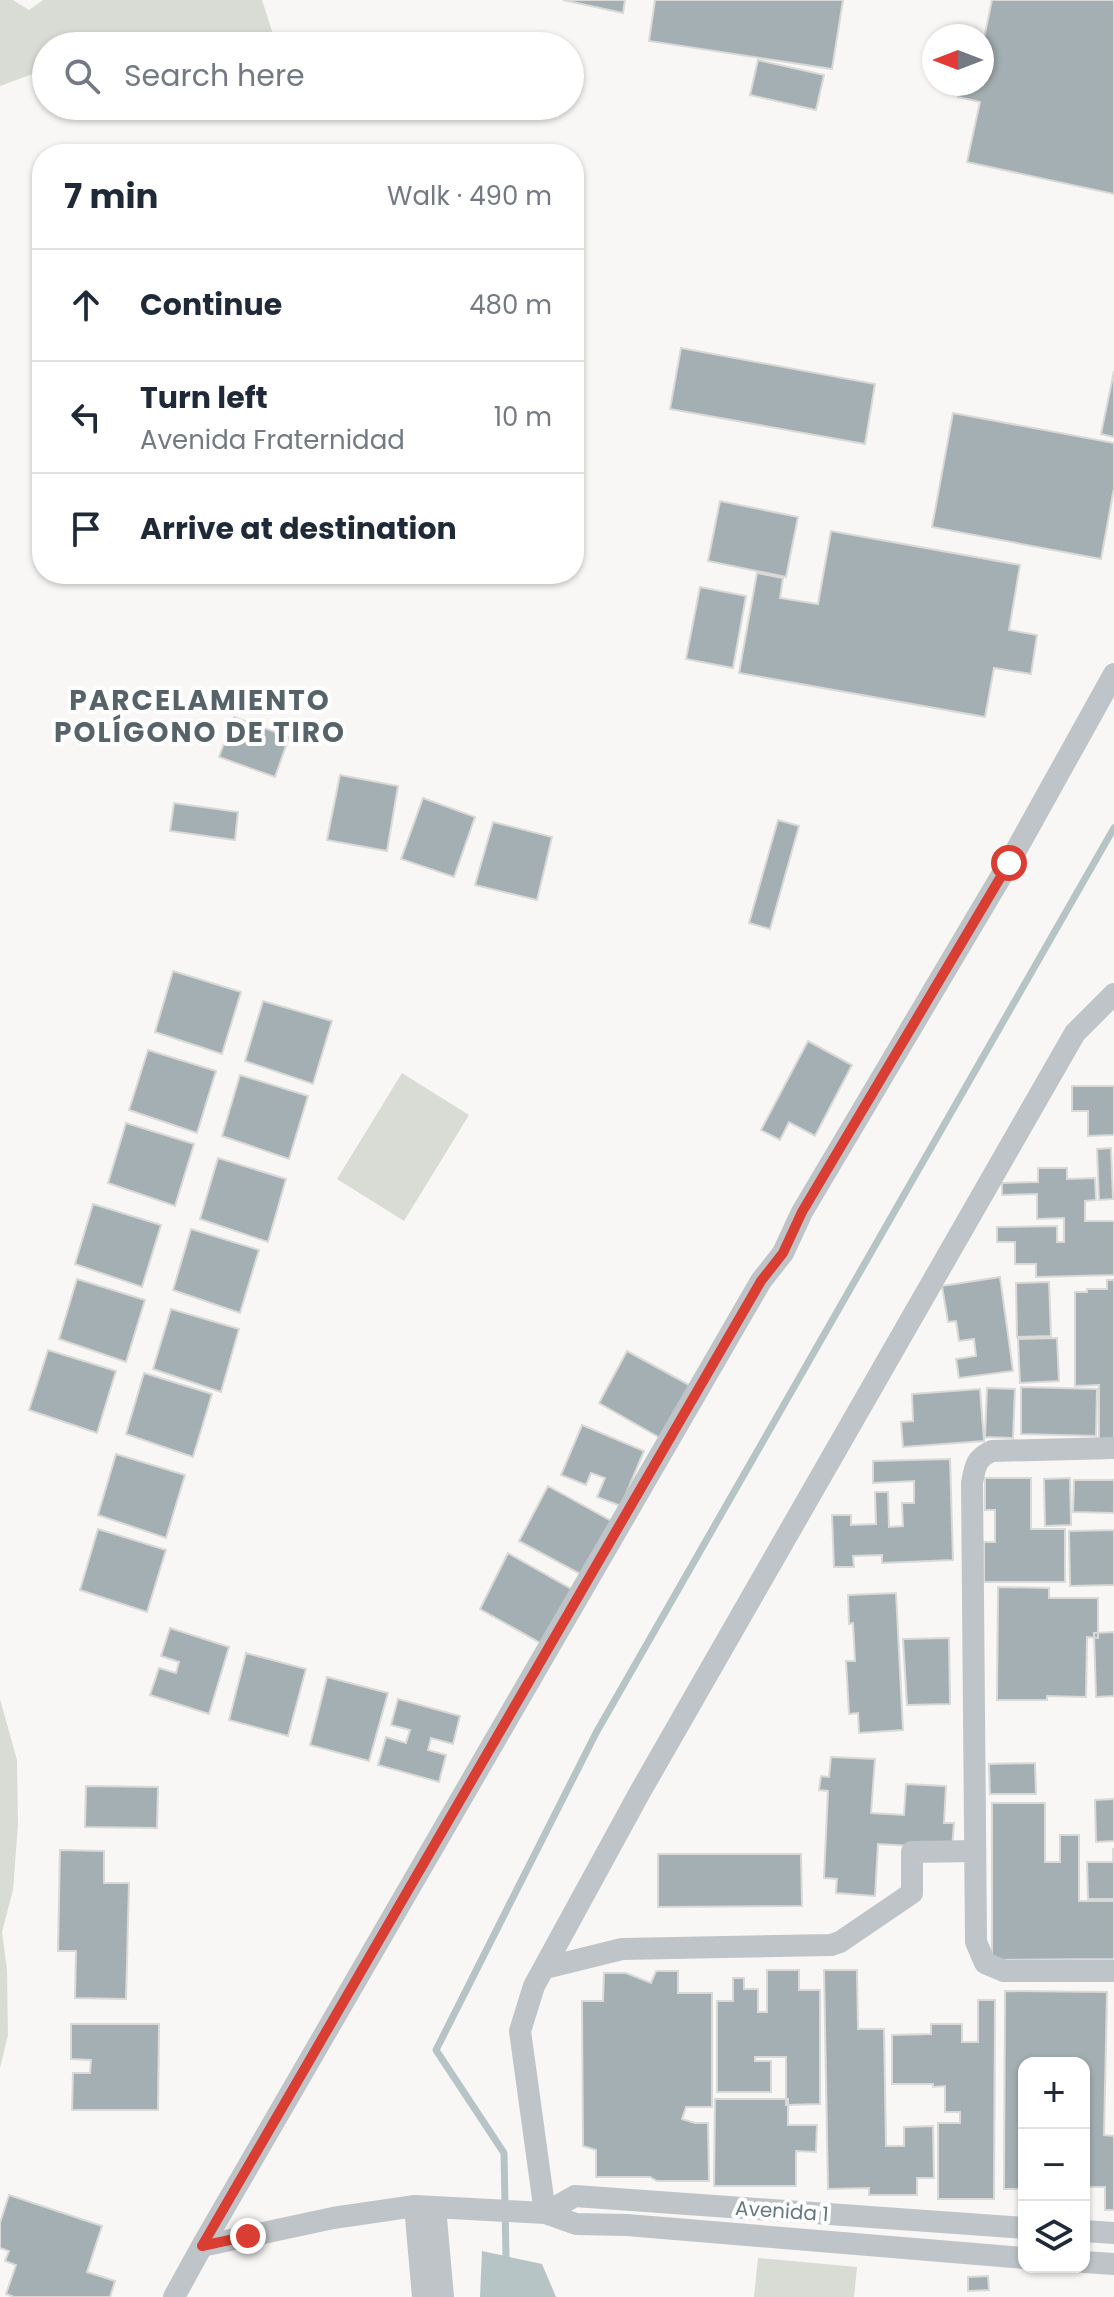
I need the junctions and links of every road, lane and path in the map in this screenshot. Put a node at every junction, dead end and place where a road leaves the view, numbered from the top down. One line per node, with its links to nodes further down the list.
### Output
1 (1114, 674): 12 (street)
2 (1114, 994): 5 (street)
3 (1114, 1448): 4 (street)
4 (975, 1851): 5 (street); 6 (street)
5 (545, 1968): 8 (street)
6 (1114, 1971)
7 (439, 2207): 8 (street); 12 (street); 17 (street); 18 (street)
8 (540, 2212): 9 (street, Avenida 1); 13 (street, Avenida 1)
9 (1018, 2228)
10 (1090, 2231): 11 (street)
11 (1114, 2233)
12 (202, 2246): 16 (street)
13 (1018, 2257)
14 (1090, 2262): 15 (street)
15 (1114, 2264)
16 (174, 2297)
17 (423, 2297)
18 (443, 2297)

